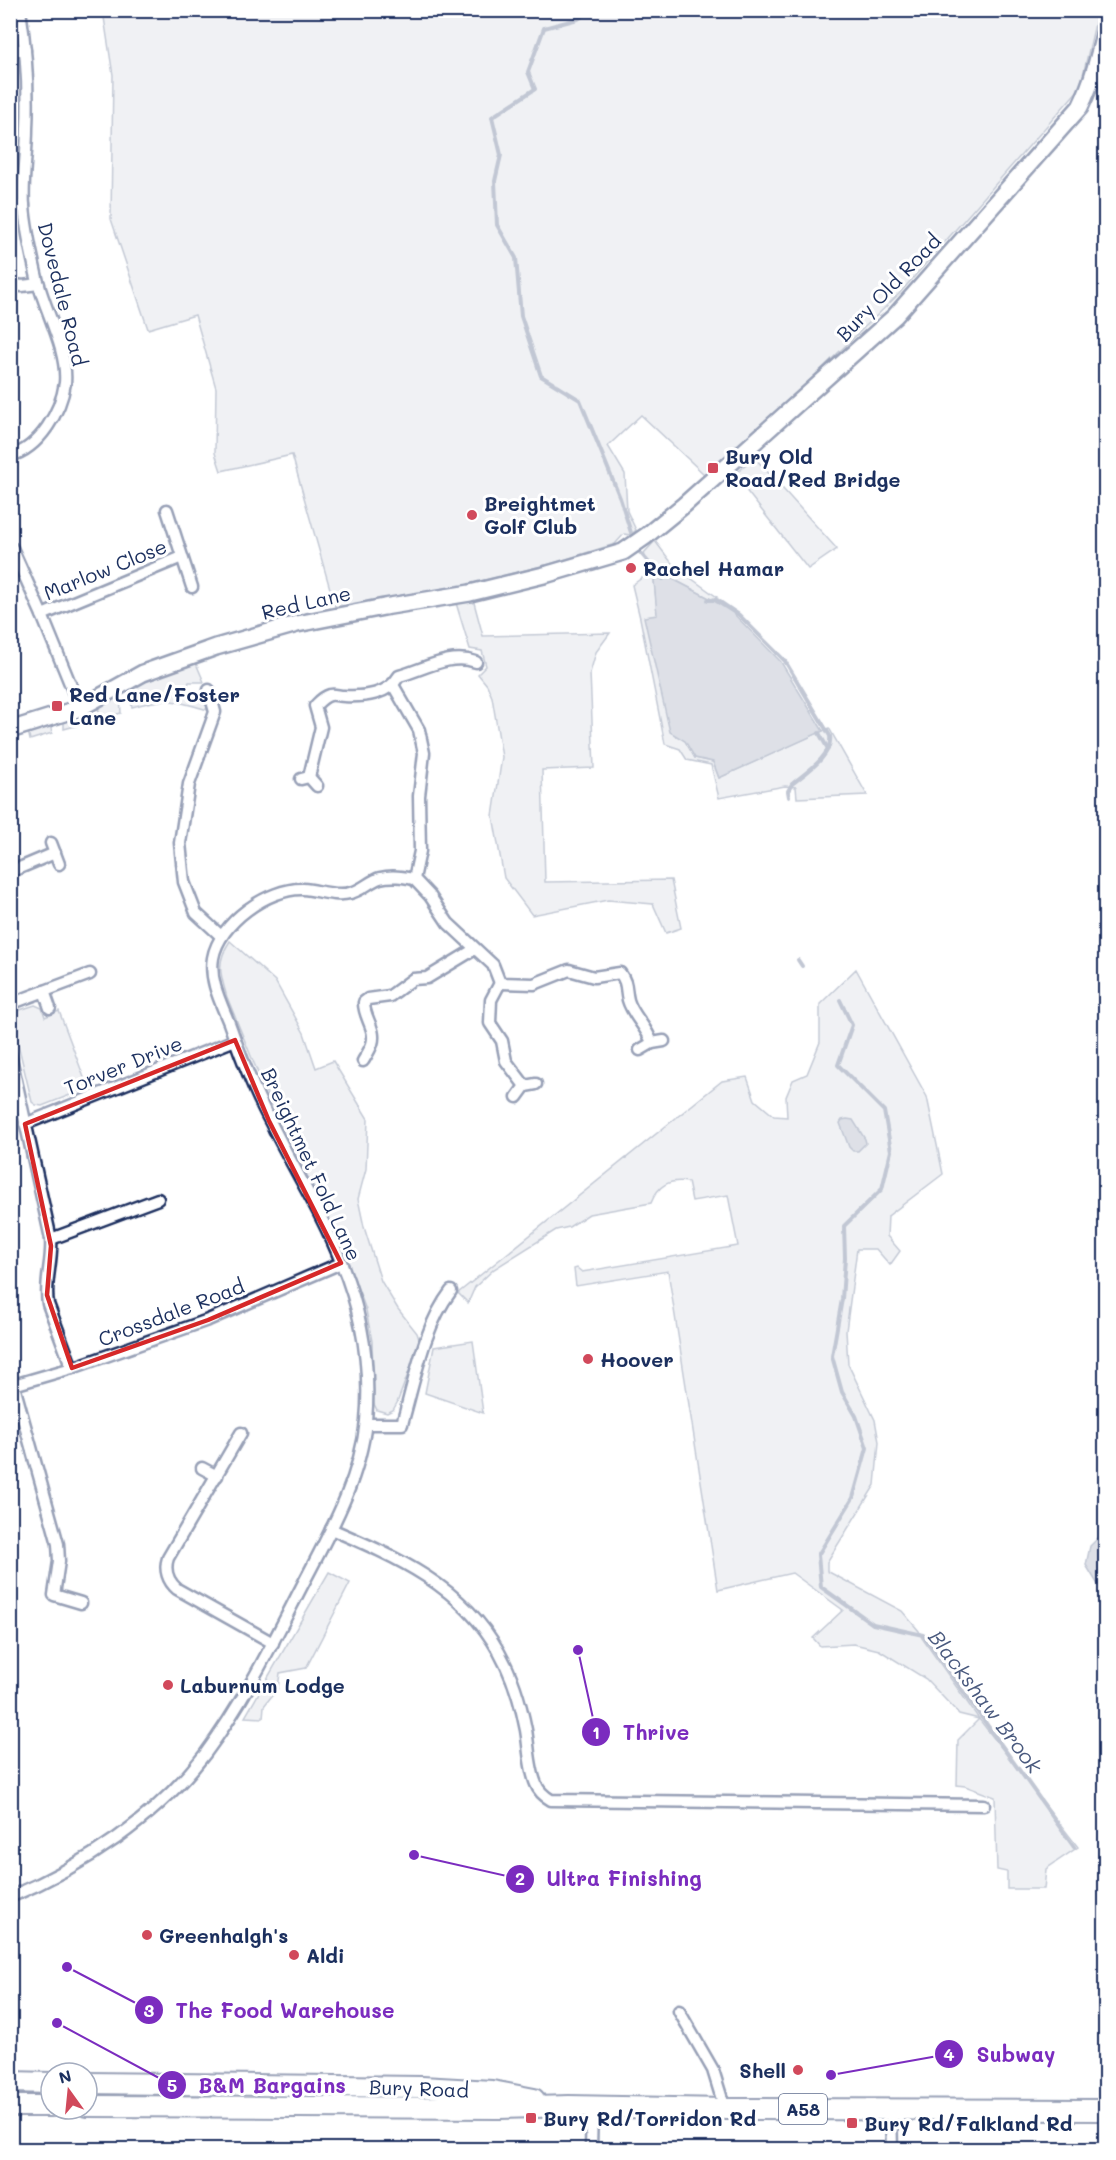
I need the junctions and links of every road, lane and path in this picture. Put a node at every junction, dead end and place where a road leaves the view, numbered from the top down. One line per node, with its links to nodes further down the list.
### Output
1 (20, 10): 4 (street, Dovedale Road)
2 (1106, 26): 12 (street, Bury Old Road)
3 (10, 50): 4 (street)
4 (25, 50): 5 (street, Dovedale Road)
5 (24, 205): 6 (street); 8 (street, Dovedale Road)
6 (10, 209)
7 (10, 284): 8 (street)
8 (39, 284): 9 (street, Dovedale Road)
9 (10, 456)
10 (167, 510): 13 (street)
11 (12, 548): 15 (street)
12 (623, 552): 19 (street, Red Lane)
13 (182, 557): 14 (street); 15 (street, Marlow Close)
14 (192, 587)
15 (42, 615): 19 (street)
16 (476, 662): 17 (street)
17 (393, 685): 21 (street); 24 (street)
18 (209, 690): 25 (street)
19 (80, 708): 20 (street, Red Lane)
20 (10, 730)
21 (317, 786)
22 (55, 853): 23 (street)
23 (10, 872)
24 (414, 879): 25 (street); 26 (street)
25 (220, 936): 34 (street, Breightmet Fold Lane)
26 (476, 949): 28 (street); 31 (street)
27 (90, 974): 29 (street)
28 (500, 982): 35 (street); 38 (street)
29 (44, 991): 32 (street); 33 (street)
30 (352, 999): 31 (street)
31 (364, 1002): 37 (street)
32 (10, 1004)
33 (50, 1008)
34 (235, 1040): 39 (street, Torver Drive); 42 (street, Breightmet Fold Lane)
35 (640, 1050)
36 (10, 1053): 39 (street)
37 (371, 1071)
38 (517, 1097)
39 (25, 1124): 41 (street)
40 (158, 1199): 41 (street)
41 (51, 1239): 44 (street)
42 (341, 1263): 44 (street, Crossdale Road); 46 (street, Breightmet Fold Lane)
43 (451, 1291): 46 (street)
44 (72, 1368): 45 (street, Crossdale Road)
45 (12, 1386): 51 (street)
46 (366, 1424): 50 (street, Breightmet Fold Lane)
47 (242, 1433): 49 (street)
48 (202, 1468): 49 (street)
49 (216, 1476): 52 (street)
50 (331, 1529): 52 (street, Breightmet Fold Lane); 53 (street)
51 (81, 1603)
52 (273, 1643): 54 (street, Breightmet Fold Lane)
53 (984, 1805)
54 (10, 1897)
55 (679, 2011): 64 (street)
56 (10, 2082): 57 (highway)
57 (39, 2083)
58 (99, 2083): 62 (highway, Bury Road / A58)
59 (10, 2106): 60 (highway)
60 (39, 2106)
61 (99, 2106): 62 (highway, Bury Road / A58)
62 (569, 2106): 63 (highway, Bury Road / A58)
63 (592, 2107): 64 (highway, Bury Road / A58); 67 (street)
64 (726, 2109): 65 (highway, Bury Road / A58)
65 (891, 2109): 66 (highway, Bury Road / A58); 68 (street)
66 (1106, 2110)
67 (591, 2150)
68 (892, 2150)

